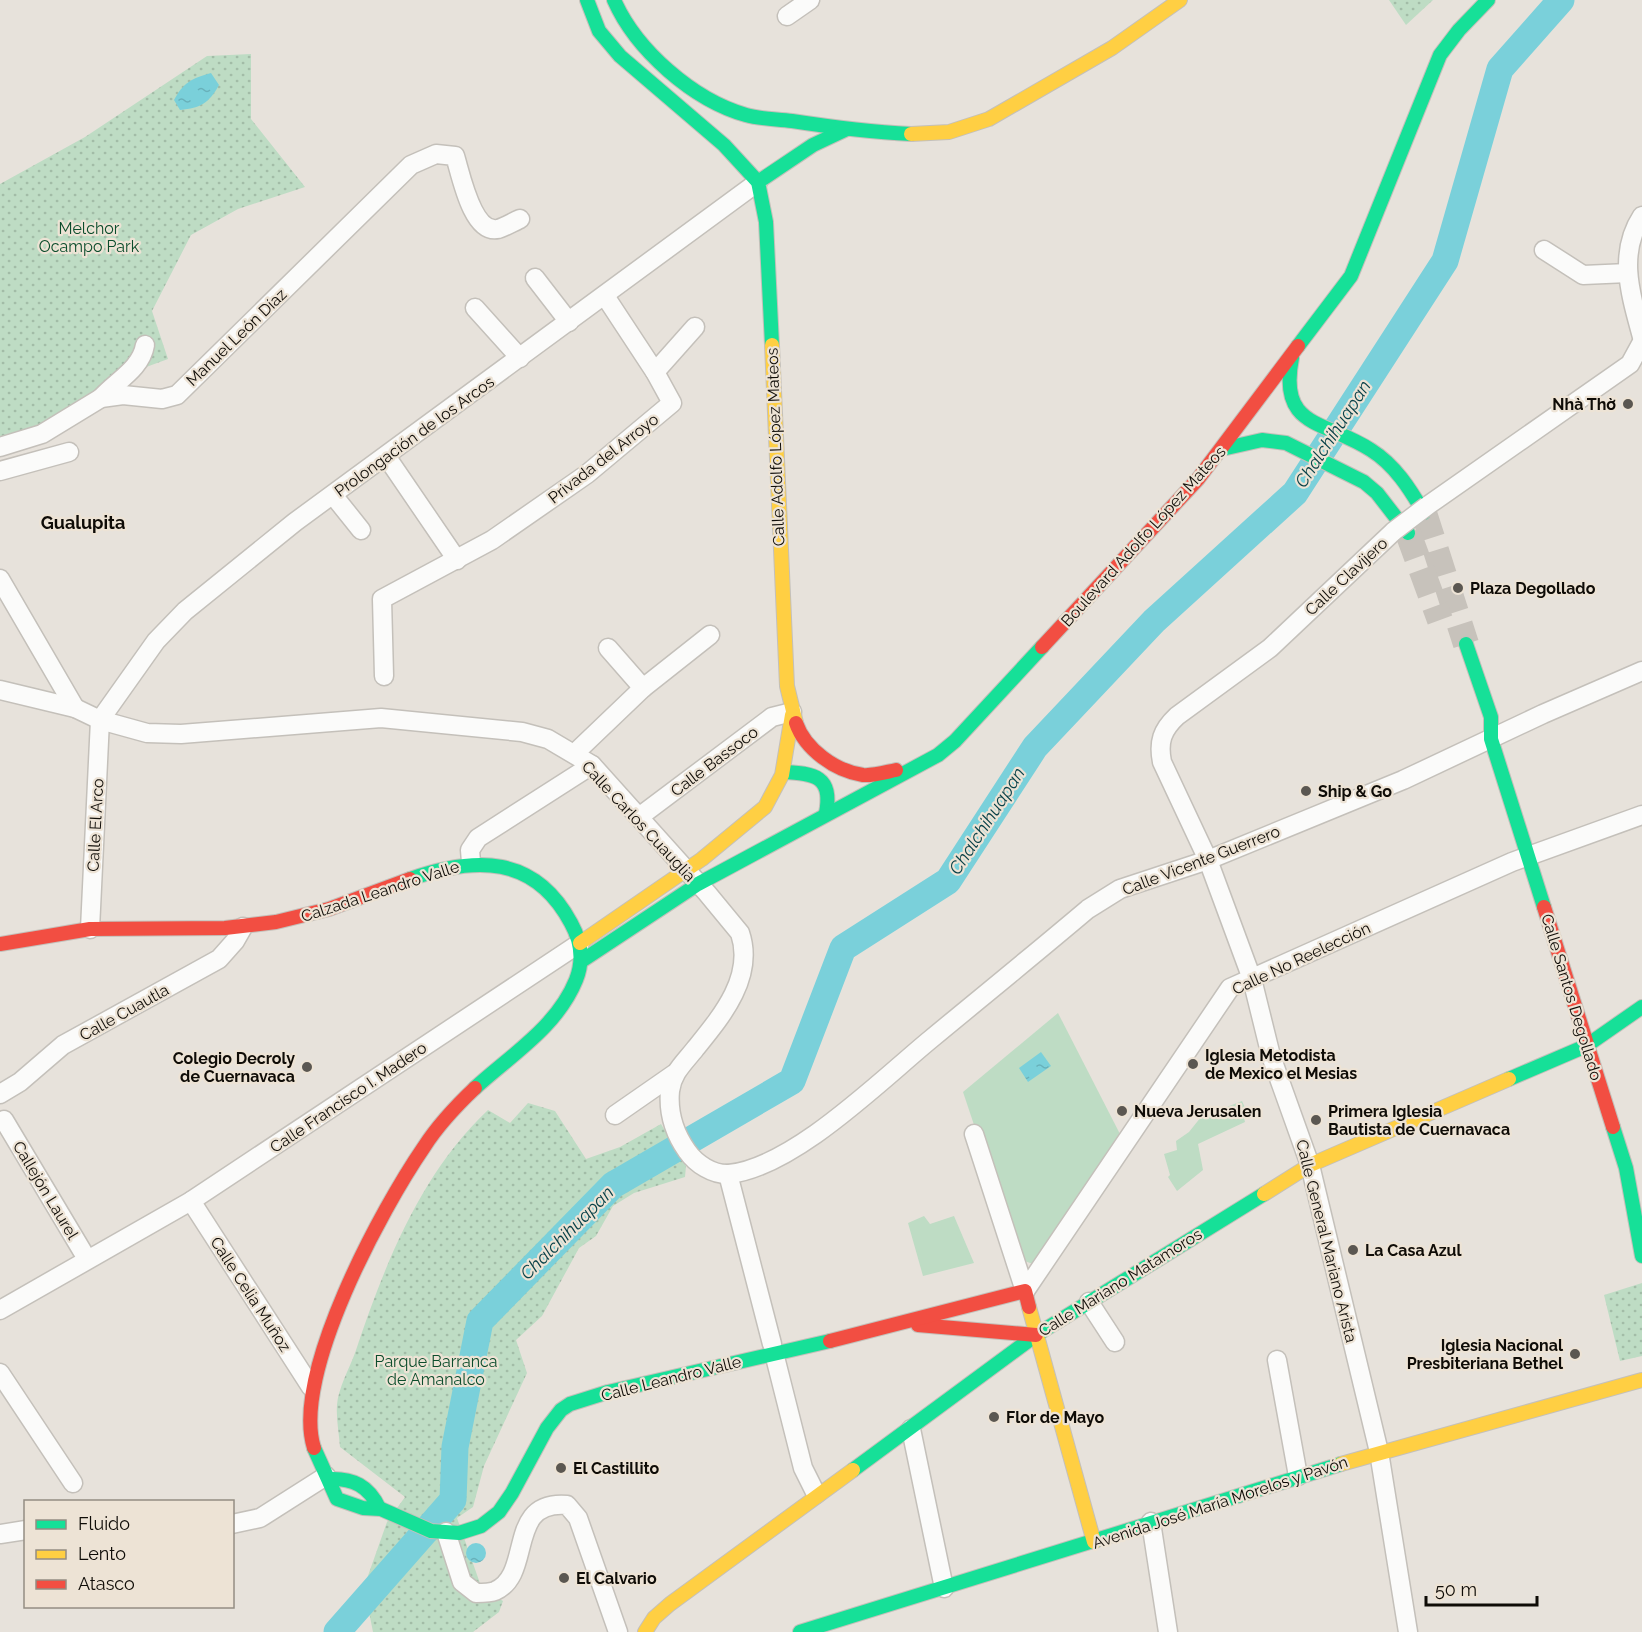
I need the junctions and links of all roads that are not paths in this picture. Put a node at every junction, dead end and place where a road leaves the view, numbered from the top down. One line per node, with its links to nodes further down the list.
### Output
1 (587, 0): 8 (street)
2 (615, 0): 7 (street)
3 (810, 0): 6 (street)
4 (1180, 0): 7 (street)
5 (1488, 0): 21 (street, Boulevard Adolfo López Mateos)
6 (787, 16)
7 (847, 129): 8 (street)
8 (758, 182): 14 (street, Prolongación de los Arcos); 43 (street, Calle Adolfo López Mateos)
9 (1642, 216): 12 (street)
10 (520, 219): 23 (street, Manuel León Díaz)
11 (1544, 250): 12 (street)
12 (1628, 273): 18 (street)
13 (535, 278): 16 (street)
14 (605, 296): 16 (street, Prolongación de los Arcos); 22 (street, Privada del Arroyo)
15 (475, 308): 20 (street)
16 (569, 322): 20 (street, Prolongación de los Arcos)
17 (695, 327): 22 (street)
18 (1642, 339): 30 (street, Calle Clavijero)
19 (144, 345): 23 (street)
20 (520, 358): 27 (street, Prolongación de los Arcos)
21 (1292, 358): 25 (street, Boulevard Adolfo López Mateos); 30 (street)
22 (655, 372): 33 (street, Privada del Arroyo)
23 (101, 398): 24 (street, Manuel León Díaz)
24 (0, 447)
25 (1221, 449): 32 (street); 49 (street, Boulevard Adolfo López Mateos)
26 (69, 452): 28 (street)
27 (386, 456): 29 (street, Prolongación de los Arcos); 33 (street)
28 (0, 471)
29 (333, 495): 31 (street); 44 (street, Prolongación de los Arcos)
30 (1425, 510): 32 (street, Calle Clavijero, bridge)
31 (361, 530)
32 (1402, 530): 55 (street, Calle Clavijero)
33 (457, 560): 39 (street, Privada del Arroyo)
34 (0, 579): 42 (street)
35 (710, 635): 40 (street)
36 (1466, 644): 46 (street, Calle Santos Degollado)
37 (608, 648): 40 (street)
38 (1642, 671): 46 (street, Calle Vicente Guerrero)
39 (384, 676)
40 (643, 688): 47 (street)
41 (0, 690): 42 (street, Calle Carlos Cuauglia)
42 (75, 708): 44 (street, Calle Carlos Cuauglia)
43 (792, 712): 49 (street, Calle Adolfo López Mateos); 50 (street, Calle Adolfo López Mateos); 53 (street, Calle Bassoco)
44 (100, 720): 47 (street, Calle Carlos Cuauglia); 59 (street, Calle El Arco)
45 (1477, 724): 46 (street, Calle Santos Degollado)
46 (1491, 740): 54 (street, Calle Santos Degollado); 55 (street, Calle Vicente Guerrero)
47 (574, 753): 48 (street, Calle Carlos Cuauglia)
48 (592, 765): 53 (street, Calle Carlos Cuauglia); 56 (street)
49 (917, 766): 51 (street, Boulevard Adolfo López Mateos)
50 (783, 772): 51 (street); 57 (street, Calle Adolfo López Mateos)
51 (826, 813): 57 (street, Boulevard Adolfo López Mateos)
52 (1642, 816): 54 (street, Calle No Reelección)
53 (639, 817): 57 (street, Calle Carlos Cuauglia)
54 (1529, 855): 62 (street, Calle No Reelección); 64 (street, Calle Santos Degollado)
55 (1208, 861): 62 (street, Calle General Mariano Arista); 71 (street, Calle Vicente Guerrero)
56 (471, 862): 58 (street, Calzada Leandro Valle); 61 (street, Calzada Leandro Valle)
57 (692, 877): 61 (street, Calle Francisco I. Madero); 65 (street, Calle Carlos Cuauglia)
58 (243, 927): 59 (street, Calzada Leandro Valle); 66 (street, Calle Cuautla)
59 (90, 929): 60 (street, Calzada Leandro Valle)
60 (0, 944)
61 (581, 951): 72 (street, Calle Francisco I. Madero); 85 (street)
62 (1252, 979): 70 (street, Calle General Mariano Arista); 75 (street, Calle No Reelección)
63 (1642, 1007): 64 (street, Calle Mariano Matamoros)
64 (1586, 1046): 70 (street, Calle Mariano Matamoros); 73 (street, Calle Santos Degollado)
65 (672, 1082): 67 (street, Calle Carlos Cuauglia); 71 (street)
66 (0, 1094)
67 (615, 1115)
68 (4, 1120): 74 (street, Callejón Laurel)
69 (974, 1134): 75 (street)
70 (1310, 1164): 76 (street, Calle Mariano Matamoros); 87 (street, Calle General Mariano Arista)
71 (720, 1173): 81 (street)
72 (191, 1200): 74 (street, Calle Francisco I. Madero); 85 (street, Calle Celia Muñoz)
73 (1642, 1256)
74 (87, 1259): 77 (street, Calle Francisco I. Madero)
75 (1025, 1291): 78 (street, Calle Leandro Valle); 79 (street)
76 (1089, 1302): 79 (street, Calle Mariano Matamoros); 80 (street)
77 (0, 1310)
78 (903, 1324): 79 (street); 81 (street, Calle Leandro Valle)
79 (1036, 1335): 86 (street, Calle Mariano Matamoros); 98 (street)
80 (1115, 1342)
81 (773, 1348): 91 (street); 96 (street, Calle Leandro Valle)
82 (1277, 1360): 88 (street)
83 (0, 1372): 90 (street)
84 (1642, 1380): 87 (street, Avenida José María Morelos y Pavón)
85 (311, 1387): 89 (street)
86 (911, 1429): 91 (street, Calle Mariano Matamoros); 99 (street)
87 (1379, 1452): 88 (street, Avenida José María Morelos y Pavón); 104 (street, Calle General Mariano Arista)
88 (1298, 1476): 93 (street, Avenida José María Morelos y Pavón)
89 (328, 1477): 92 (street); 92 (street); 94 (street)
90 (73, 1484)
91 (816, 1494): 101 (street, Calle Mariano Matamoros)
92 (381, 1509): 96 (street)
93 (1152, 1522): 98 (street, Avenida José María Morelos y Pavón); 103 (street)
94 (234, 1524)
95 (24, 1530): 97 (street)
96 (438, 1532): 100 (street)
97 (0, 1534)
98 (1094, 1542): 99 (street, Avenida José María Morelos y Pavón)
99 (944, 1588): 102 (street, Avenida José María Morelos y Pavón)
100 (618, 1632)
101 (645, 1632)
102 (800, 1632)
103 (1168, 1632)
104 (1408, 1632)

